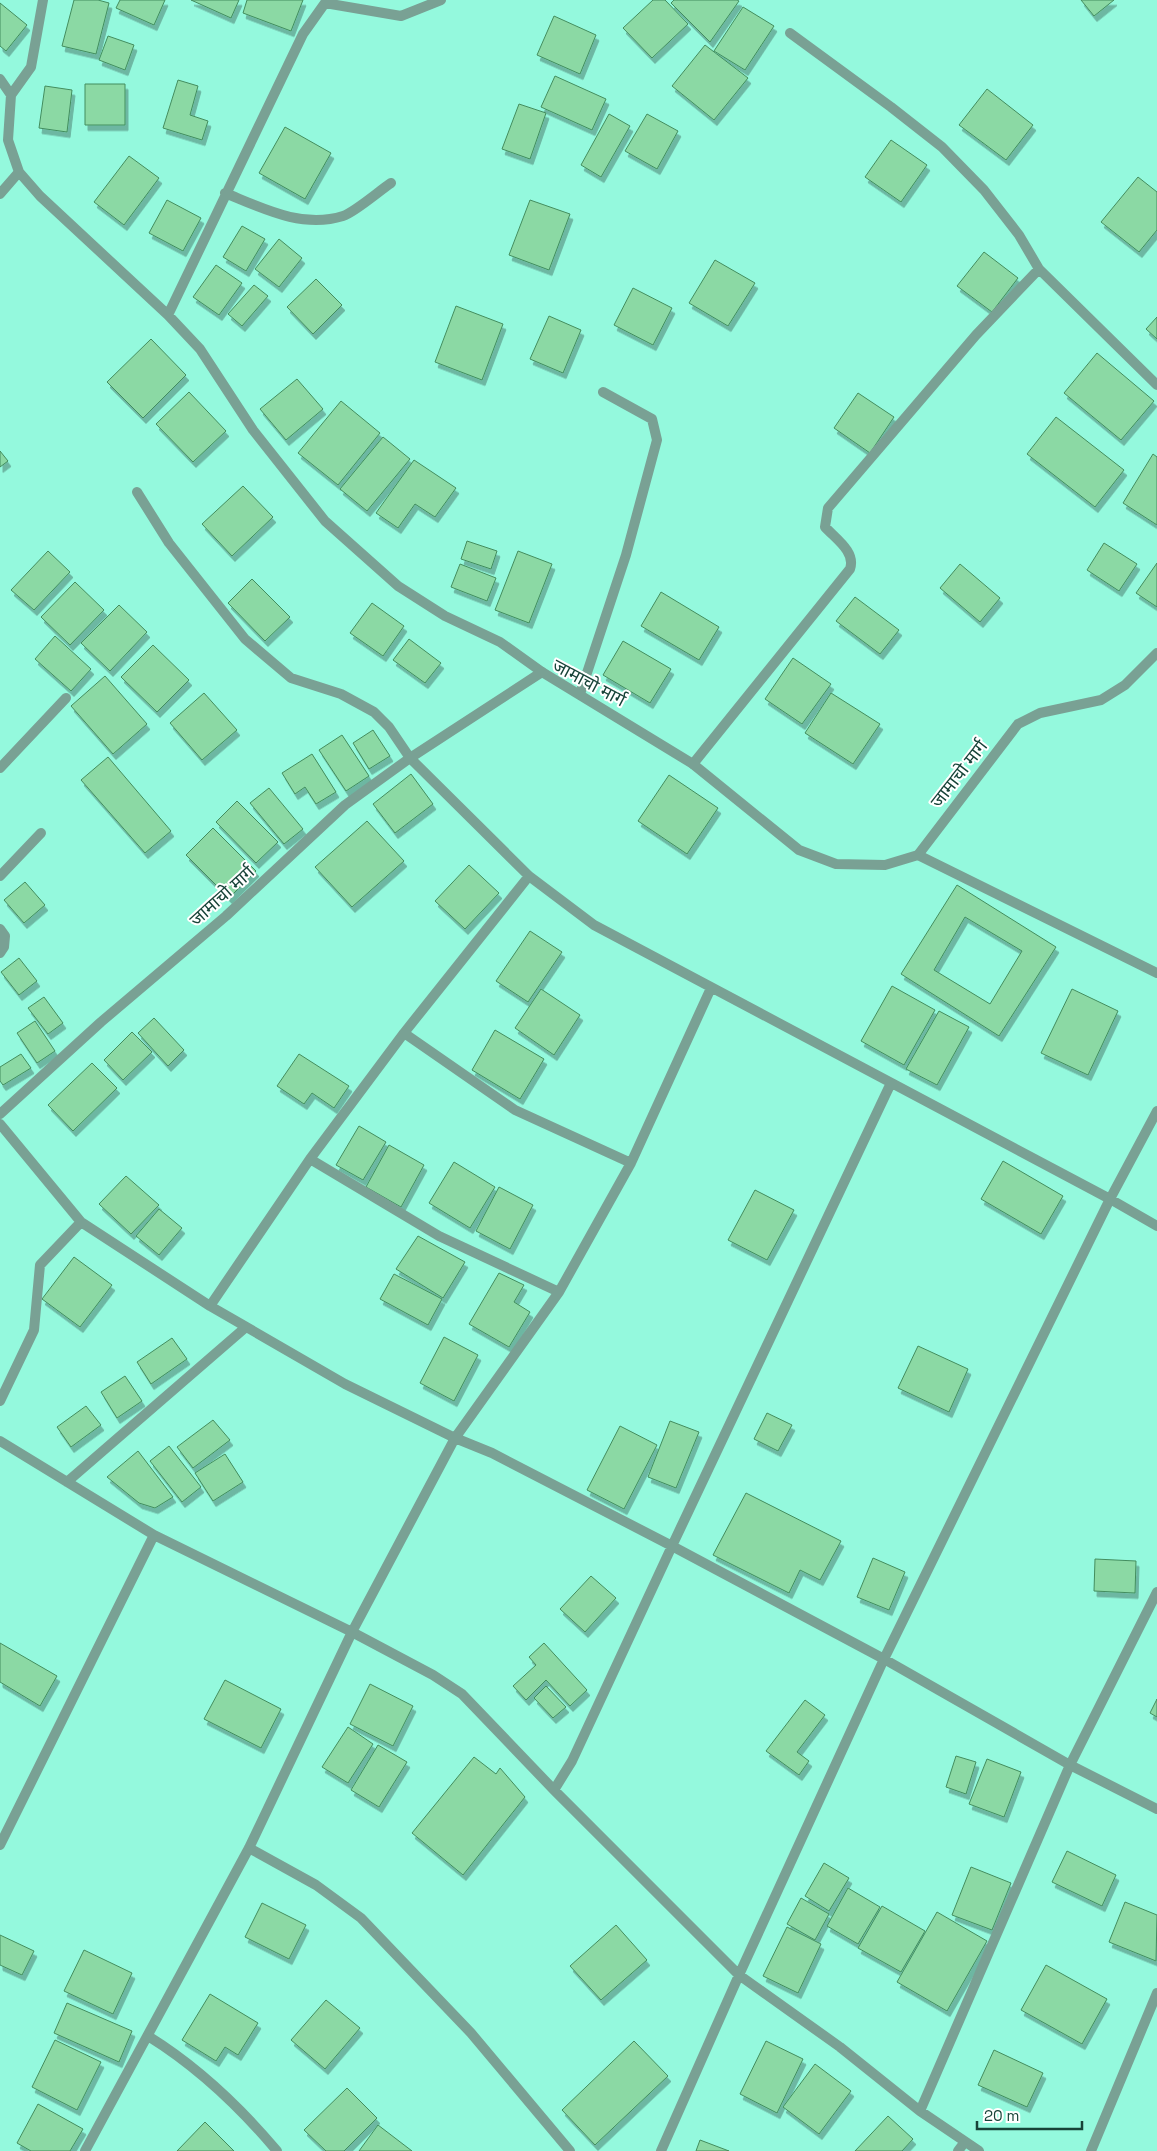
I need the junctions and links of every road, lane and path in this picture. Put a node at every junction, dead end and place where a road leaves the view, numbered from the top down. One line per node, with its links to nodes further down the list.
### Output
1 (43, 0): 5 (street)
2 (441, 0): 9 (street)
3 (790, 33): 10 (street)
4 (0, 79): 5 (street)
5 (11, 95): 6 (street)
6 (19, 172): 8 (street); 11 (street)
7 (391, 183): 9 (street)
8 (0, 194)
9 (224, 194): 11 (street)
10 (1039, 269): 12 (street); 20 (street)
11 (168, 315): 16 (street)
12 (1157, 385)
13 (603, 392): 17 (street)
14 (136, 492): 19 (street)
15 (1157, 653): 23 (street, जामाचो मार्ग)
16 (542, 672): 17 (street, जामाचो मार्ग); 19 (street, जामाचो मार्ग)
17 (580, 694): 20 (street, जामाचो मार्ग)
18 (66, 698): 21 (street)
19 (410, 758): 25 (street); 33 (street, जामाचो मार्ग)
20 (693, 764): 23 (street, जामाचो मार्ग)
21 (0, 768)
22 (41, 833): 24 (street)
23 (918, 854): 28 (street)
24 (0, 876)
25 (529, 876): 29 (street); 30 (street)
26 (0, 929): 27 (street)
27 (0, 953)
28 (1157, 973)
29 (711, 988): 31 (street); 36 (street)
30 (404, 1033): 35 (street); 36 (street)
31 (891, 1083): 37 (street); 48 (street)
32 (1157, 1111): 37 (street)
33 (0, 1114)
34 (0, 1124): 38 (street)
35 (310, 1159): 40 (street); 41 (street)
36 (631, 1163): 40 (street)
37 (1110, 1199): 39 (street); 51 (street)
38 (81, 1222): 41 (street); 43 (street)
39 (1157, 1226)
40 (558, 1292): 44 (street)
41 (210, 1306): 42 (street)
42 (246, 1326): 44 (street); 46 (street)
43 (0, 1402)
44 (455, 1438): 48 (street); 50 (street)
45 (0, 1440): 46 (street)
46 (66, 1482): 47 (street)
47 (154, 1535): 50 (street); 55 (street)
48 (672, 1546): 51 (street); 53 (street)
49 (1157, 1592): 52 (street)
50 (352, 1632): 53 (street); 56 (street)
51 (884, 1659): 52 (street); 57 (street)
52 (1070, 1766): 54 (street); 60 (street)
53 (554, 1790): 57 (street)
54 (1157, 1808)
55 (0, 1845)
56 (249, 1848): 59 (street); 64 (street)
57 (739, 1976): 60 (street); 65 (street)
58 (1157, 1993): 67 (street)
59 (148, 2036): 62 (street); 63 (street)
60 (920, 2111): 61 (street)
61 (961, 2147): 66 (street)
62 (85, 2151)
63 (278, 2151)
64 (570, 2151)
65 (661, 2151)
66 (979, 2151)
67 (1091, 2151)

